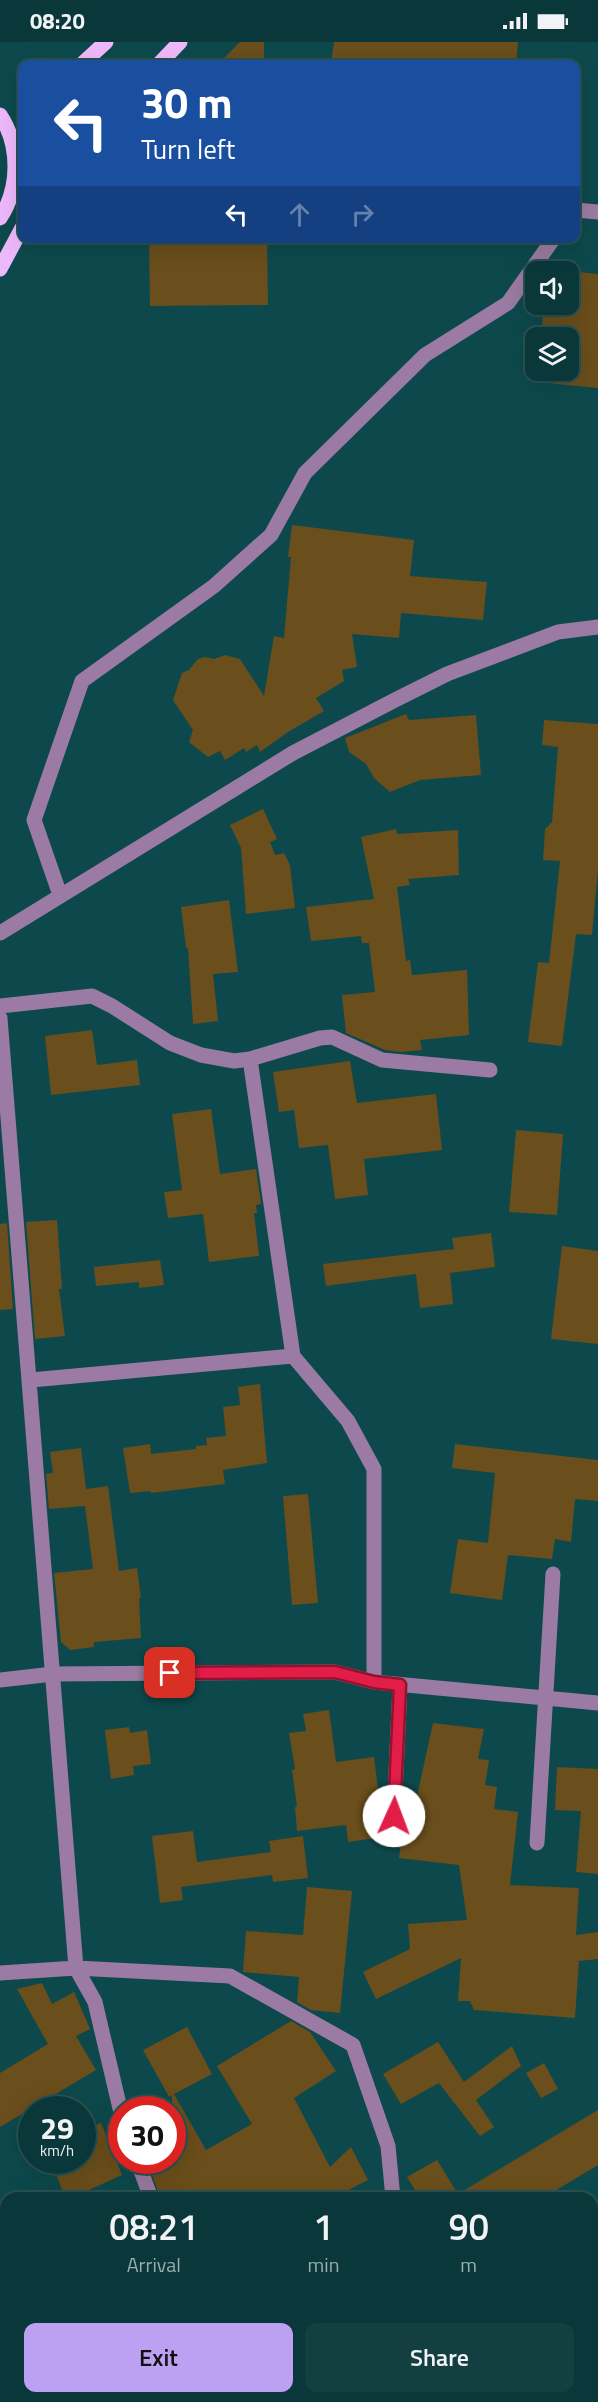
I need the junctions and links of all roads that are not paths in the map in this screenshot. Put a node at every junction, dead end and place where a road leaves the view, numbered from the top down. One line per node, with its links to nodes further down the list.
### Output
1 (106, 42): 3 (main road)
2 (180, 42): 4 (main road)
3 (86, 60)
4 (163, 60)
5 (0, 115): 6 (main road)
6 (17, 134): 9 (main road)
7 (580, 210): 8 (street)
8 (598, 212)
9 (0, 218)
10 (18, 235): 12 (main road)
11 (550, 243): 14 (street)
12 (0, 269)
13 (598, 627): 14 (street)
14 (60, 895): 15 (street)
15 (0, 933)
16 (0, 1006): 18 (street)
17 (0, 1018): 21 (street)
18 (250, 1059): 19 (street); 20 (street)
19 (490, 1070)
20 (293, 1356): 21 (street); 25 (street)
21 (31, 1380): 23 (street)
22 (553, 1574): 27 (street)
23 (53, 1674): 24 (street); 25 (street); 31 (street)
24 (0, 1680)
25 (374, 1682): 26 (street)
26 (400, 1685): 27 (street); 29 (street)
27 (546, 1698): 28 (street); 30 (street)
28 (598, 1703)
29 (394, 1816)
30 (537, 1843)
31 (76, 1968): 32 (street); 33 (street); 36 (street)
32 (0, 1973)
33 (117, 2096)
34 (142, 2174): 35 (street)
35 (149, 2192)
36 (392, 2192)

